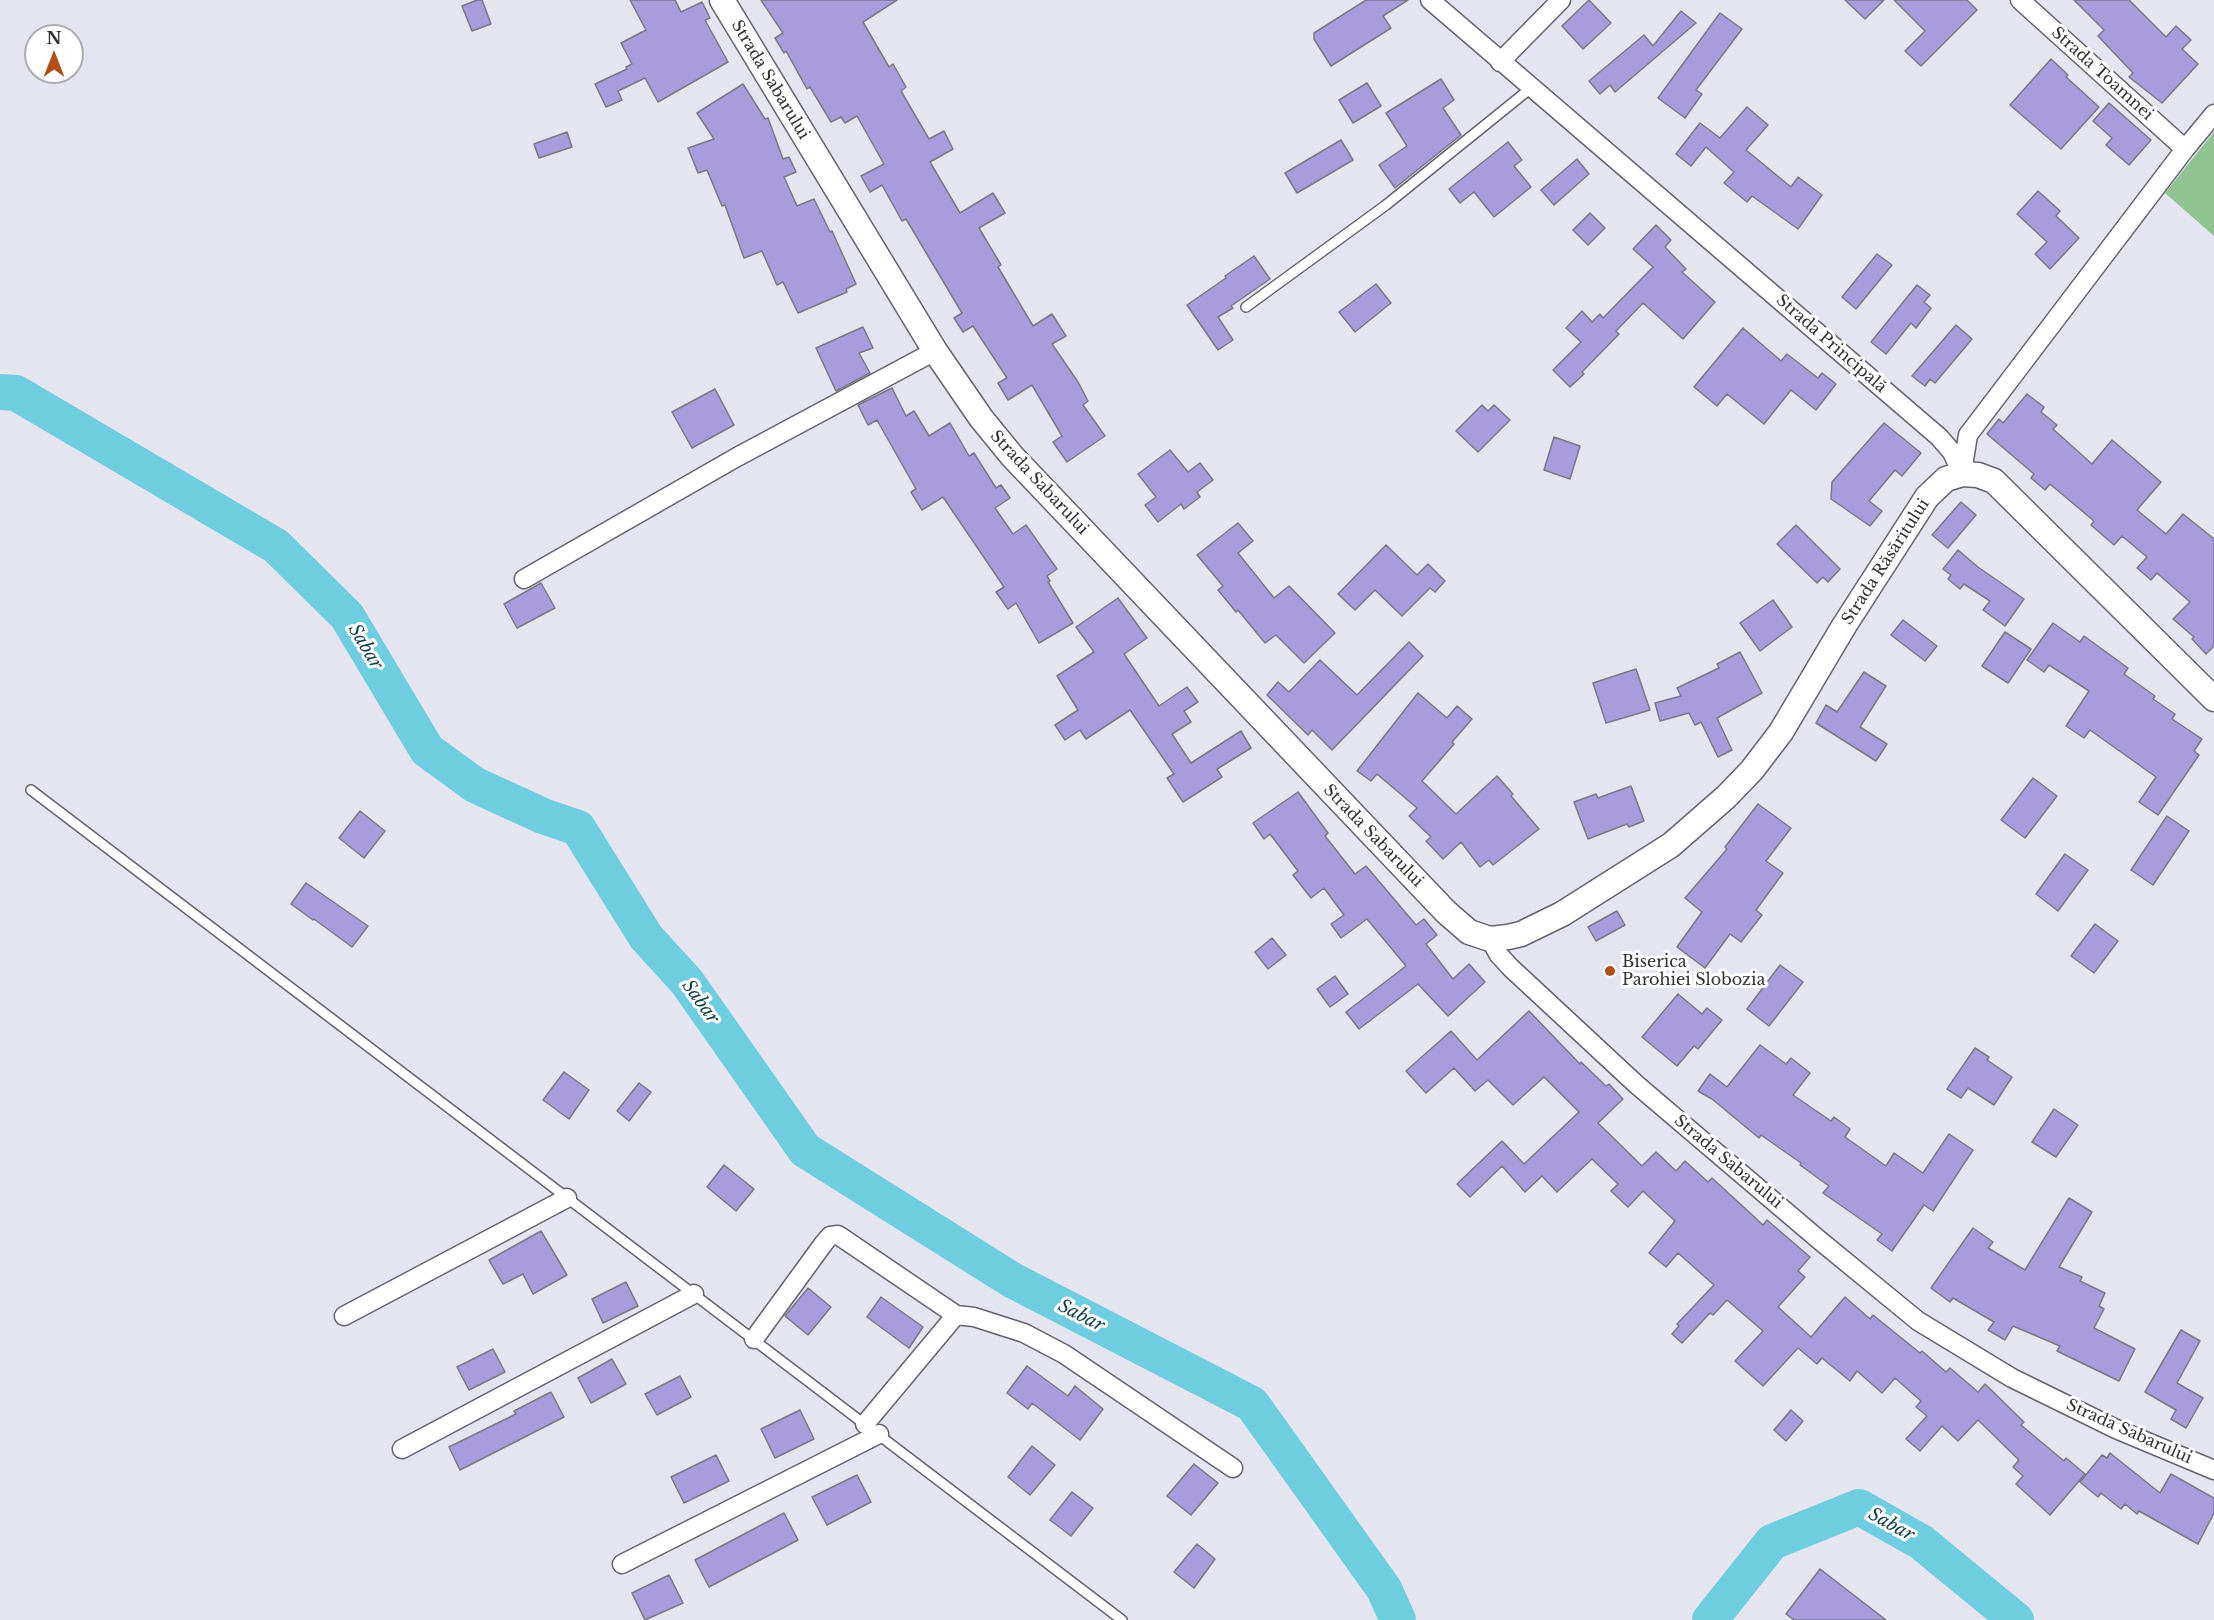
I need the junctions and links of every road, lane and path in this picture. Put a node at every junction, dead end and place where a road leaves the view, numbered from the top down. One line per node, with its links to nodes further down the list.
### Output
1 (722, 0): 10 (main road, Strada Sabarului)
2 (1430, 0): 5 (street, Strada Principală)
3 (1561, 0): 5 (street)
4 (2020, 0): 8 (street, Strada Toamnei)
5 (1500, 62): 6 (street, Strada Principală)
6 (1531, 88): 9 (lane); 11 (street, Strada Principală)
7 (2214, 114): 8 (street)
8 (2185, 148): 11 (street)
9 (1246, 307)
10 (935, 351): 12 (street); 15 (main road, Strada Sabarului)
11 (1962, 474): 13 (main road); 15 (main road, Strada Răsăritului)
12 (524, 579)
13 (2214, 699)
14 (31, 790): 16 (lane)
15 (1490, 939): 24 (street, Strada Sabarului)
16 (567, 1198): 17 (lane); 19 (street)
17 (694, 1294): 20 (lane); 22 (street)
18 (956, 1315): 20 (street); 21 (street); 23 (street)
19 (344, 1316)
20 (754, 1340): 21 (lane)
21 (872, 1429): 25 (street); 26 (lane)
22 (402, 1449)
23 (1233, 1468)
24 (2214, 1470)
25 (622, 1564)
26 (1122, 1620)

